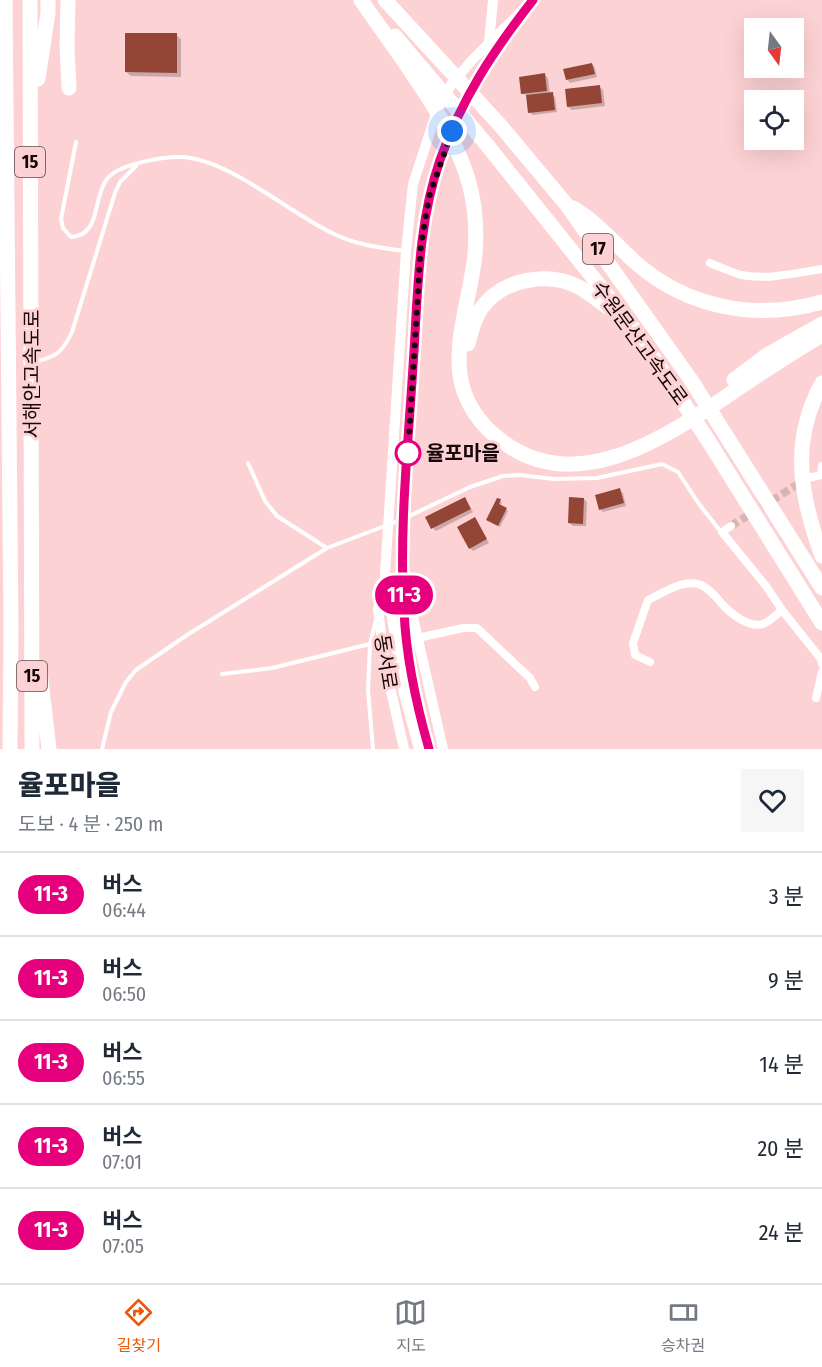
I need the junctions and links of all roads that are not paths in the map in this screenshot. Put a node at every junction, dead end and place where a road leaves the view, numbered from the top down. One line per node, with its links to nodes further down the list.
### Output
1 (5, 0): 43 (highway, 서해안고속도로 / 15)
2 (30, 0): 11 (highway, 서해안고속도로 / 15)
3 (48, 0): 11 (highway)
4 (68, 0): 10 (highway)
5 (362, 0): 20 (highway, 수원문산고속도로 / 17); 21 (highway)
6 (385, 0): 14 (highway, 수원문산고속도로 / 17)
7 (493, 0): 9 (street)
8 (533, 0): 9 (street, 동서로); 30 (street, 동서로)
9 (489, 43): 15 (street, 동서로)
10 (69, 88)
11 (30, 130): 39 (highway, 서해안고속도로 / 15)
12 (75, 142): 13 (lane)
13 (138, 163): 15 (lane); 22 (lane)
14 (566, 204): 18 (highway); 38 (highway, 수원문산고속도로 / 17)
15 (406, 251): 31 (street, 동서로)
16 (710, 263): 17 (street)
17 (822, 269)
18 (822, 302)
19 (822, 324): 20 (highway)
20 (635, 330): 42 (highway, 수원문산고속도로 / 17)
21 (822, 335)
22 (21, 365)
23 (11, 367): 24 (lane)
24 (0, 369)
25 (822, 383): 35 (highway)
26 (248, 463): 34 (lane)
27 (822, 466): 28 (street)
28 (822, 476): 29 (street)
29 (808, 478)
30 (403, 519): 31 (lane); 33 (lane); 37 (street, 동서로)
31 (387, 524): 34 (lane); 36 (street, 동서로)
32 (731, 526): 33 (street)
33 (722, 532): 41 (street)
34 (327, 548): 56 (lane)
35 (822, 556)
36 (385, 574): 40 (street, 동서로); 59 (street, 동서로)
37 (403, 579): 44 (street, 동서로); 60 (street, 동서로)
38 (822, 588)
39 (32, 602): 54 (highway, 서해안고속도로 / 15); 55 (highway)
40 (378, 610): 45 (lane); 58 (street, 동서로)
41 (782, 610): 46 (street); 47 (street)
42 (822, 623)
43 (11, 626): 48 (highway); 53 (highway, 서해안고속도로 / 15)
44 (418, 638): 51 (street); 61 (street, 동서로)
45 (370, 644): 50 (lane); 57 (lane)
46 (650, 662)
47 (822, 664)
48 (0, 669)
49 (822, 672): 52 (street)
50 (222, 674)
51 (535, 687)
52 (816, 698)
53 (10, 749)
54 (32, 749)
55 (49, 749)
56 (102, 749)
57 (373, 749)
58 (404, 749)
59 (419, 749)
60 (429, 749)
61 (443, 749)

